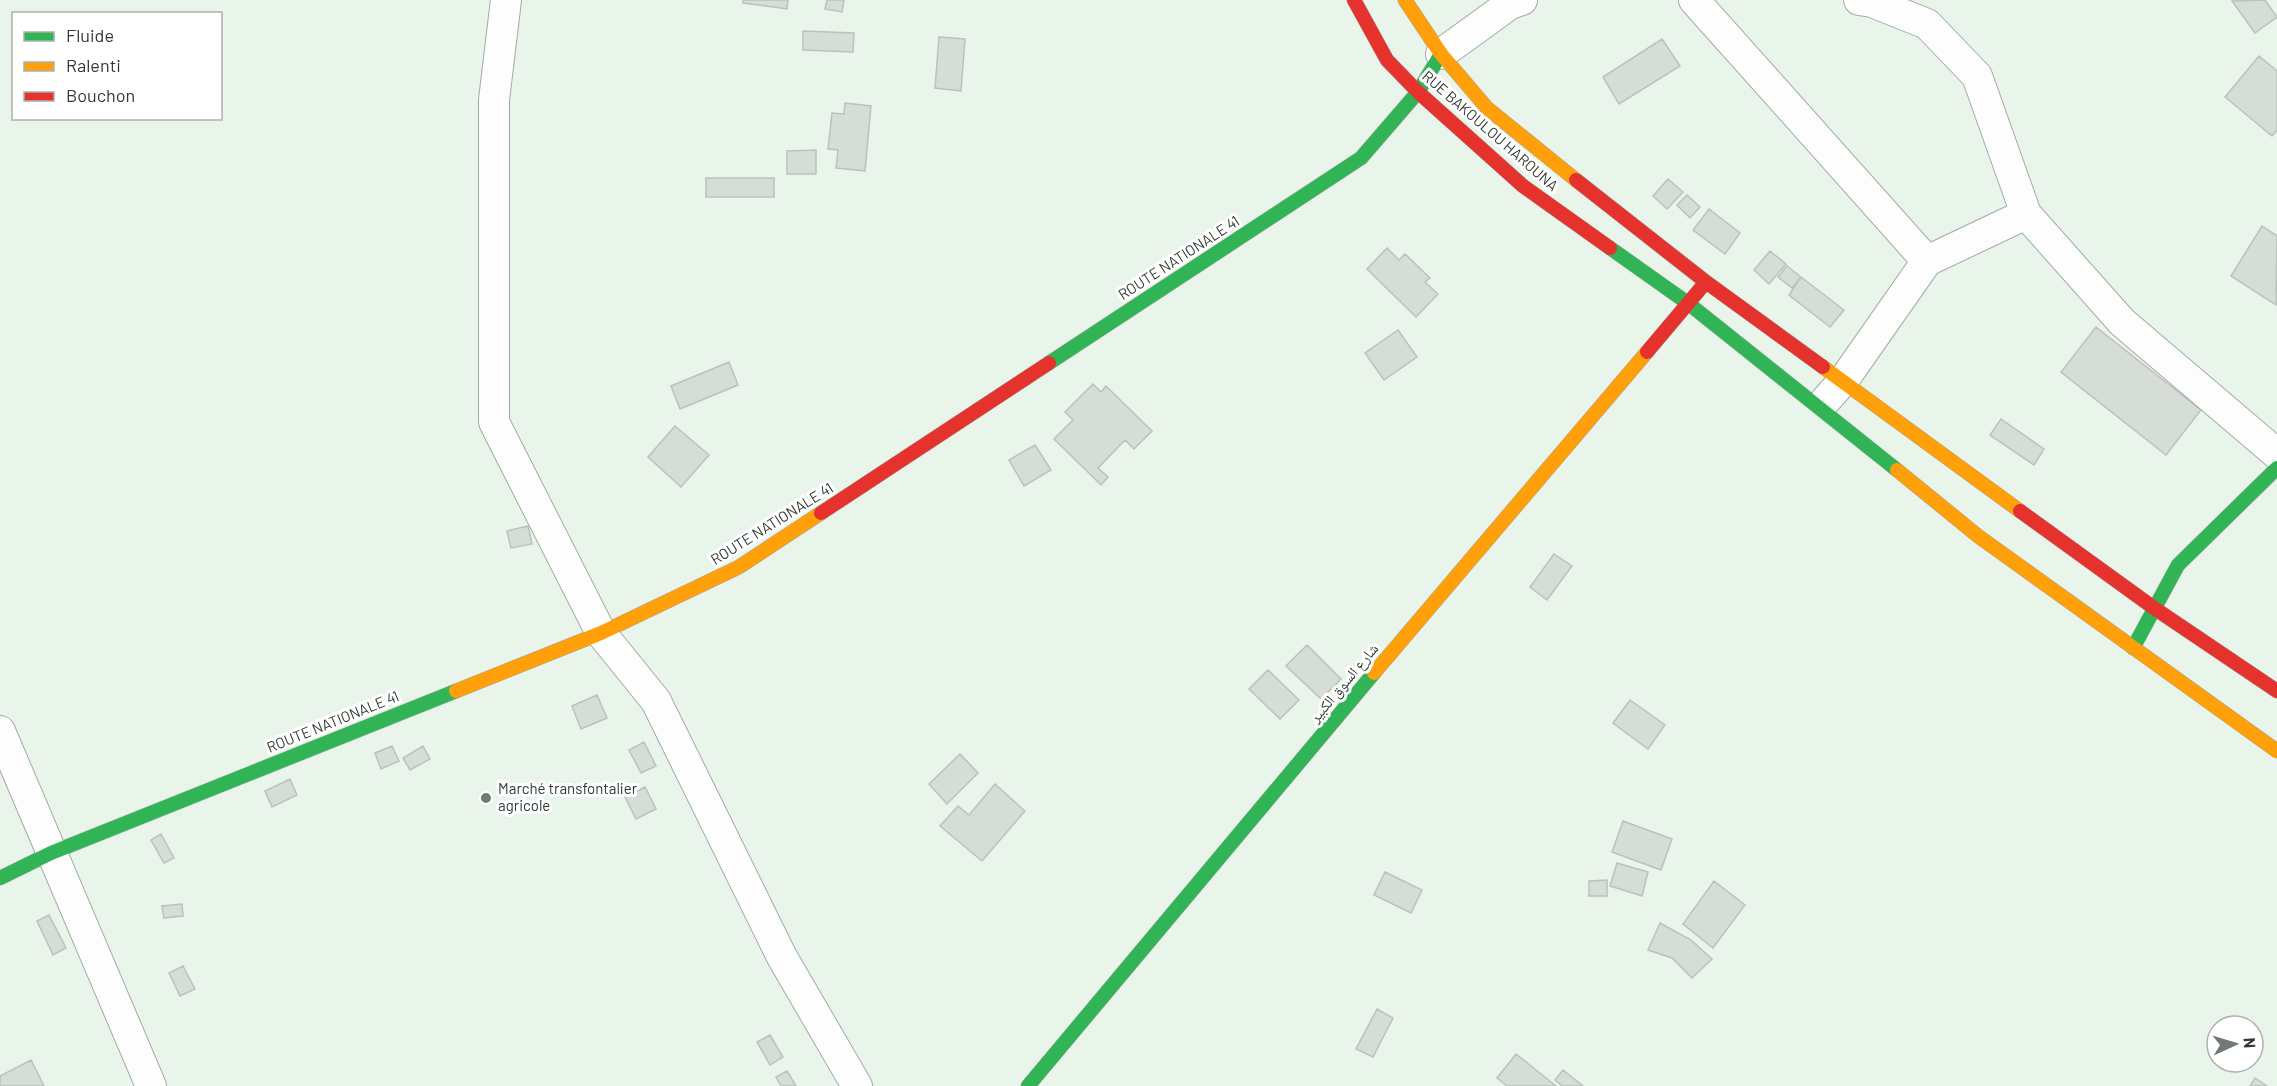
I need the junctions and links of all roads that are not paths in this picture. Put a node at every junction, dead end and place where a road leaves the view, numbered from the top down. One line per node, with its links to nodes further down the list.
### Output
1 (506, 0): 18 (street)
2 (1354, 0): 8 (main road, RUE BAKOULOU HAROUNA)
3 (1405, 0): 7 (main road, RUE BAKOULOU HAROUNA)
4 (1522, 0): 7 (street)
5 (1694, 0): 10 (street)
6 (1858, 0): 9 (street)
7 (1441, 54): 8 (main road, ROUTE NATIONALE 41); 11 (main road, RUE BAKOULOU HAROUNA)
8 (1418, 92): 12 (main road, RUE BAKOULOU HAROUNA); 18 (main road, ROUTE NATIONALE 41)
9 (2026, 214): 10 (street); 15 (street)
10 (1927, 261): 13 (street)
11 (1706, 282): 12 (main road, شارع السوق الكبير); 13 (main road, RUE BAKOULOU HAROUNA)
12 (1689, 304): 14 (main road, RUE BAKOULOU HAROUNA); 27 (main road, شارع السوق الكبير)
13 (1843, 381): 14 (street); 17 (main road, RUE BAKOULOU HAROUNA)
14 (1820, 407): 19 (main road, RUE BAKOULOU HAROUNA)
15 (2277, 454)
16 (2277, 468): 17 (main road)
17 (2154, 608): 19 (main road); 20 (main road, RUE BAKOULOU HAROUNA)
18 (601, 633): 23 (main road, ROUTE NATIONALE 41); 26 (street)
19 (2133, 648): 22 (main road, RUE BAKOULOU HAROUNA)
20 (2277, 691)
21 (0, 731): 23 (street)
22 (2277, 751)
23 (51, 853): 24 (main road, ROUTE NATIONALE 41); 25 (street)
24 (0, 878)
25 (151, 1086)
26 (857, 1086)
27 (1028, 1086)

